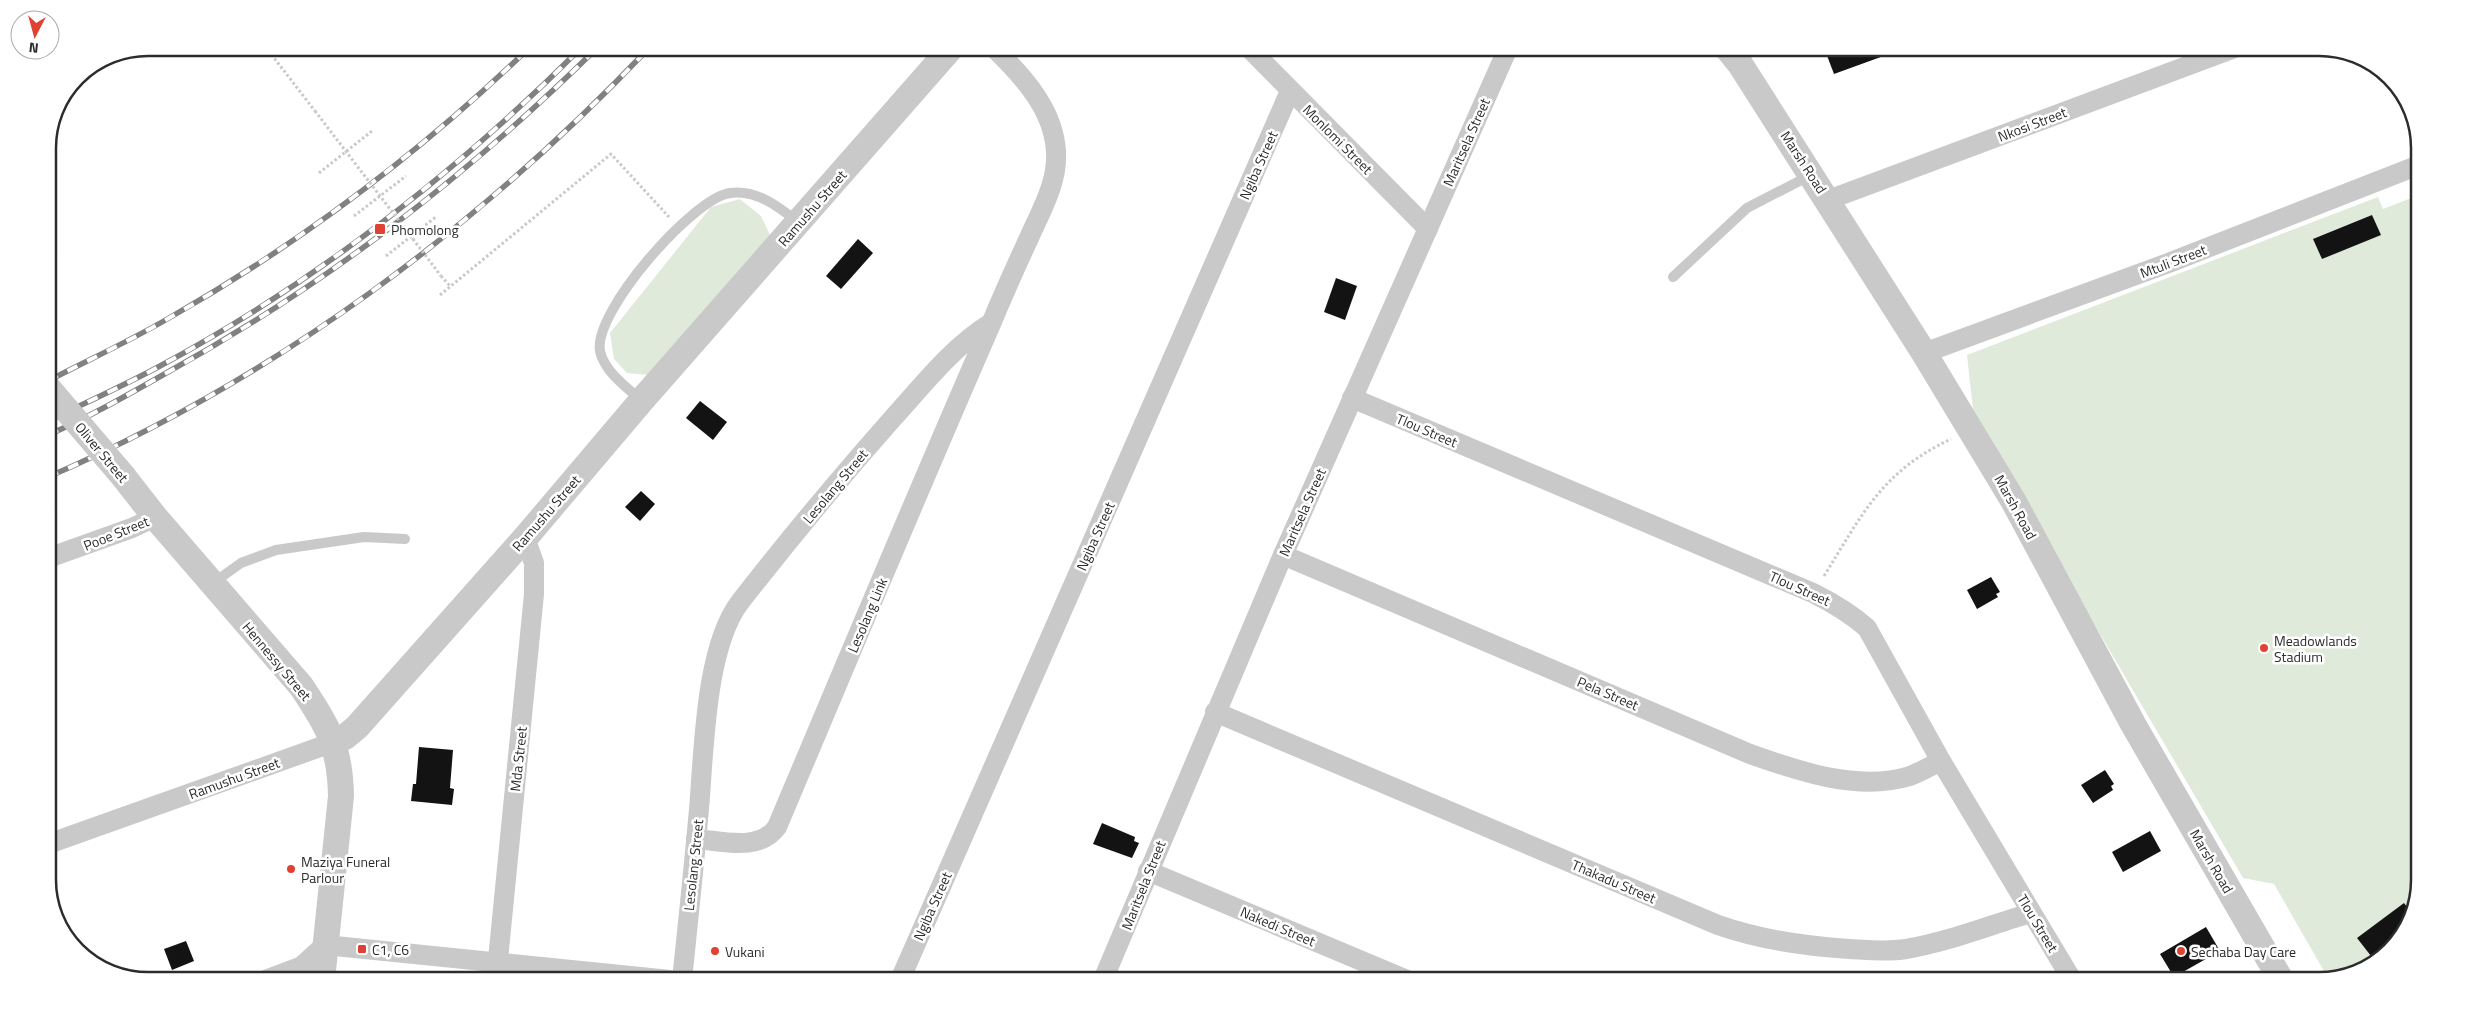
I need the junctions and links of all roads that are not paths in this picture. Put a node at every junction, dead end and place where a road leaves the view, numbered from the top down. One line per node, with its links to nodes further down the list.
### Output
1 (945, 56): 11 (street, Ramushu Street)
2 (1001, 56): 14 (street)
3 (1257, 56): 7 (street, Monlomi Street)
4 (1504, 56): 12 (street, Maritsela Street)
5 (1734, 56): 9 (street, Marsh Road)
6 (2214, 56): 10 (street, Nkosi Street)
7 (1290, 90): 12 (street, Monlomi Street); 38 (street, Ngiba Street)
8 (2411, 167): 15 (street, Mtuli Street)
9 (1812, 175): 10 (street, Marsh Road); 13 (lane)
10 (1828, 200): 15 (street, Marsh Road)
11 (799, 223): 18 (street, Ramushu Street); 18 (lane)
12 (1428, 229): 17 (street, Maritsela Street)
13 (1673, 277)
14 (991, 323): 28 (street, Lesolang Street); 28 (street, Lesolang Link)
15 (1924, 353): 42 (street, Marsh Road)
16 (56, 397): 19 (street, Oliver Street, bridge)
17 (1352, 398): 23 (street, Maritsela Street); 27 (street, Tlou Street)
18 (642, 400): 20 (street, Ramushu Street)
19 (155, 517): 22 (street, Pooe Street); 24 (street, Hennessy Street)
20 (525, 538): 26 (street, Ramushu Street); 33 (street, Mda Street)
21 (405, 539): 24 (lane)
22 (56, 555)
23 (1283, 555): 25 (street, Maritsela Street); 27 (street, Pela Street)
24 (212, 584): 26 (street, Hennessy Street)
25 (1215, 712): 30 (street, Maritsela Street); 31 (street, Thakadu Street)
26 (334, 742): 29 (street, Ramushu Street); 32 (street, Hennessy Street)
27 (1941, 761): 31 (street, Tlou Street)
28 (696, 839): 37 (street, Lesolang Street)
29 (56, 841)
30 (1148, 871): 39 (street, Maritsela Street); 40 (street, Nakedi Street)
31 (2031, 913): 41 (street, Tlou Street)
32 (325, 945): 33 (street); 34 (street); 35 (street, Hennessy Street)
33 (497, 971): 36 (street)
34 (286, 972)
35 (323, 972)
36 (516, 972)
37 (683, 972)
38 (904, 972)
39 (1106, 972)
40 (1388, 972)
41 (2067, 972)
42 (2275, 972)

